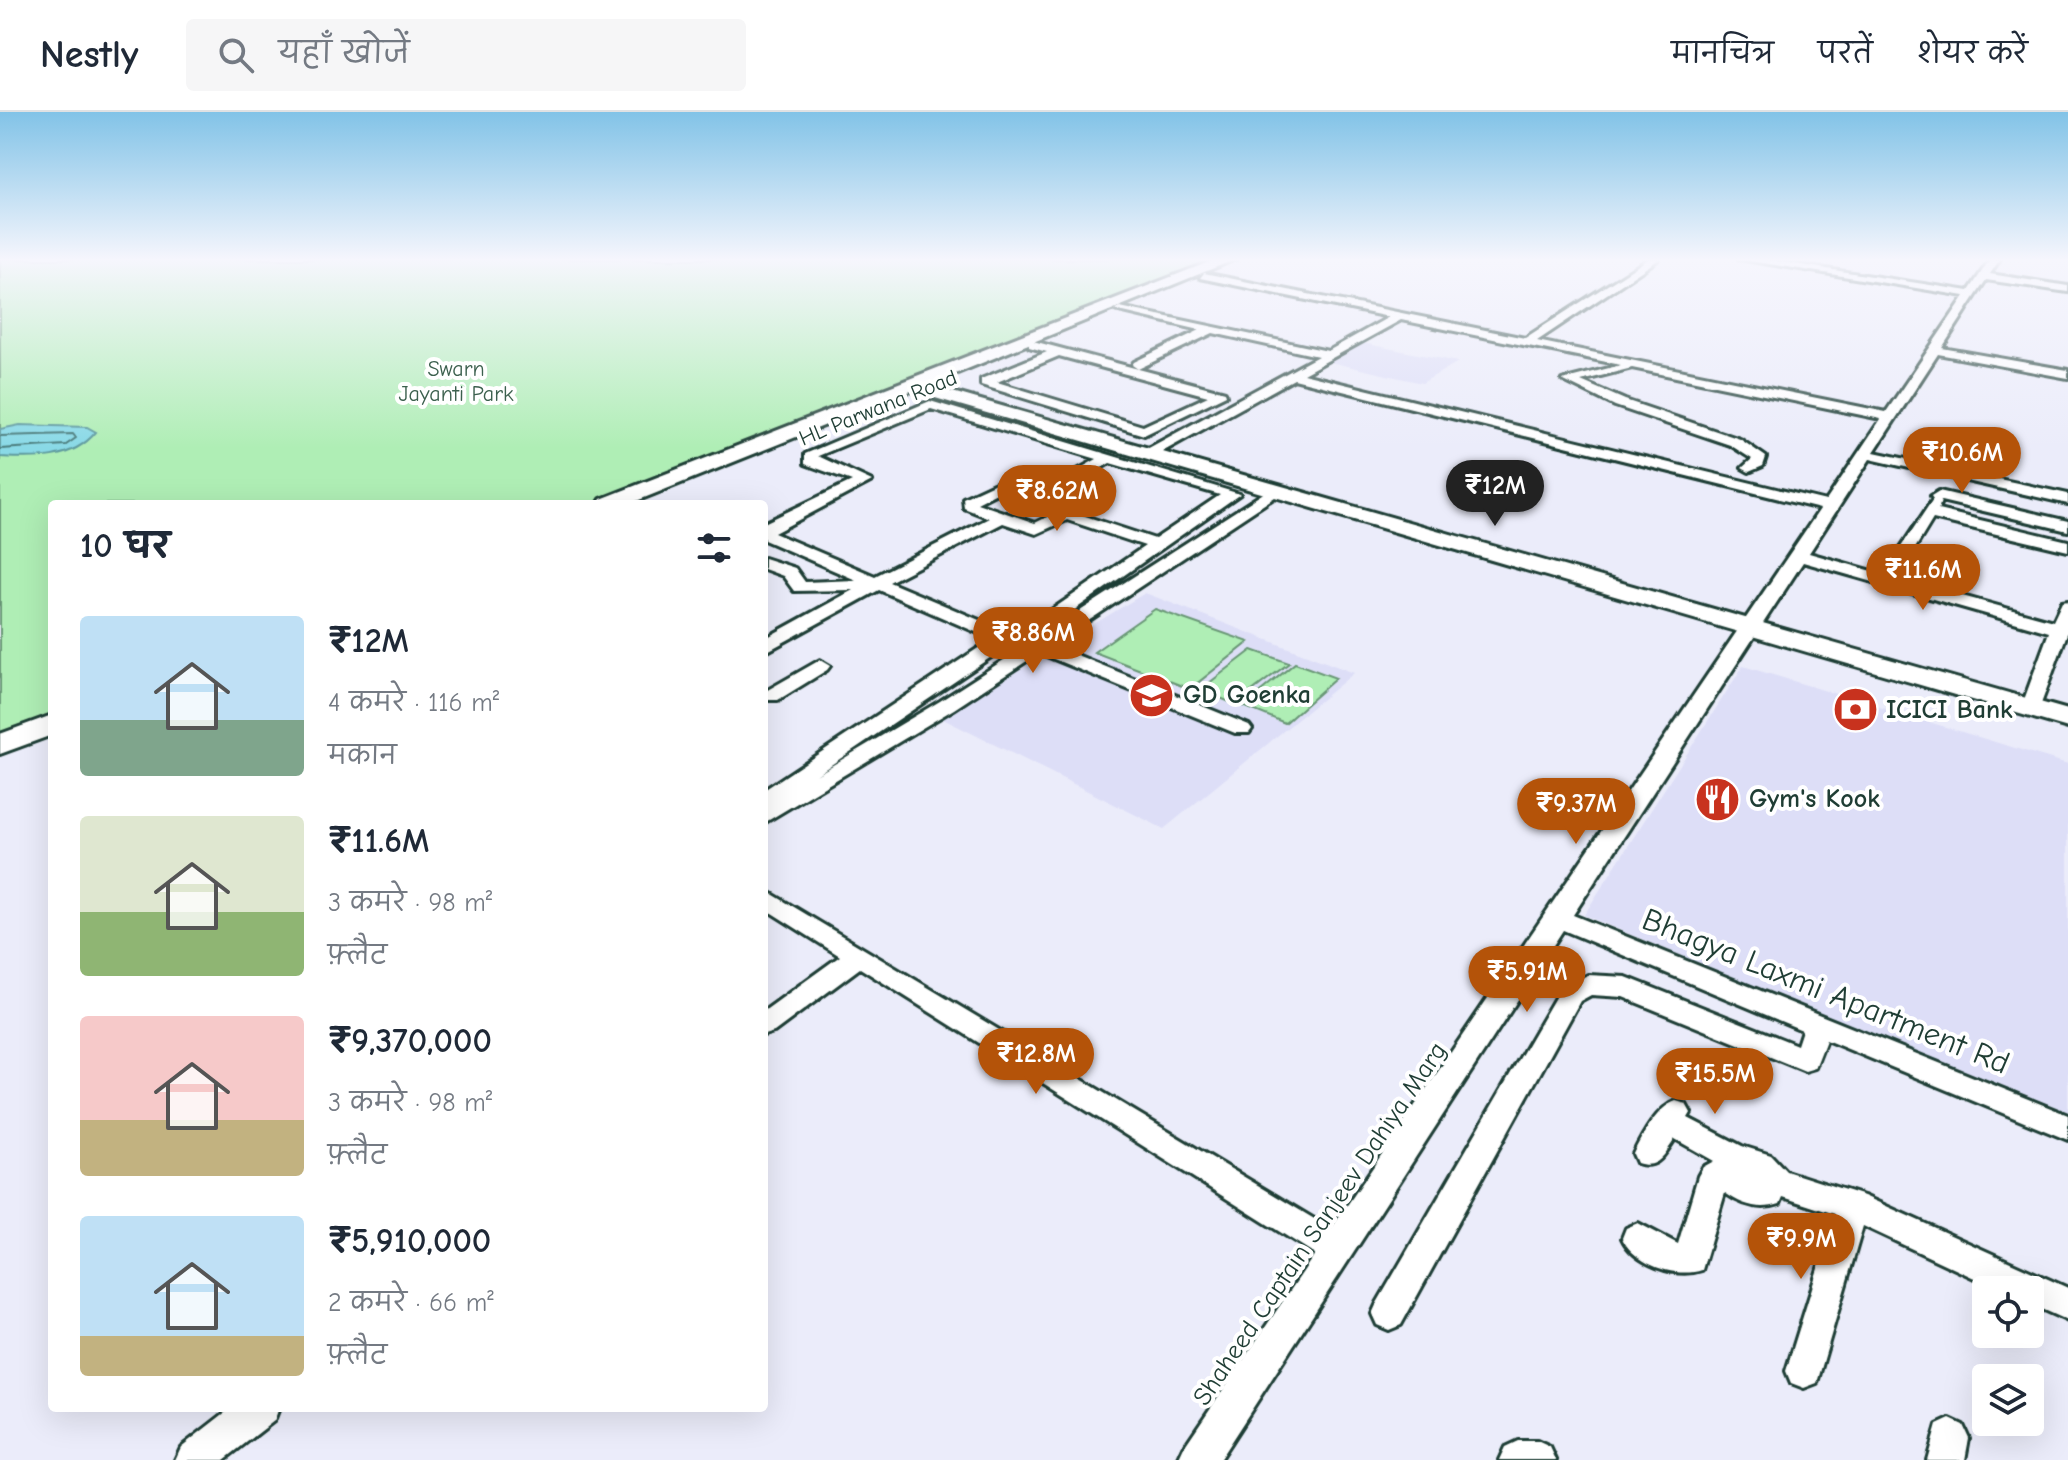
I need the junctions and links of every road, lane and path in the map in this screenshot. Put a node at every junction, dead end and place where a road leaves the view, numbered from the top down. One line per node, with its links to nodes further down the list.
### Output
1 (1084, 322): 17 (street)
2 (1095, 322): 10 (street, HL Parwana Road)
3 (1174, 322): 8 (street)
4 (1390, 322): 12 (street)
5 (1429, 322): 9 (street)
6 (1558, 322): 9 (street)
7 (1953, 322): 11 (street, Shaheed Captain Sanjeev Dahiya Marg)
8 (1210, 330): 12 (street); 14 (street)
9 (1527, 342): 13 (street)
10 (1045, 346): 10 (street); 14 (street); 17 (street, HL Parwana Road)
11 (1934, 350): 15 (street); 19 (street, Shaheed Captain Sanjeev Dahiya Marg)
12 (1331, 355): 16 (street)
13 (1635, 364): 19 (street); 23 (street)
14 (1138, 365): 18 (street)
15 (2068, 374)
16 (1292, 375): 18 (street); 30 (street)
17 (917, 394): 20 (street); 22 (street); 28 (street); 29 (street, HL Parwana Road); 35 (street)
18 (1255, 396): 20 (street)
19 (1890, 417): 21 (street, Shaheed Captain Sanjeev Dahiya Marg)
20 (1148, 454): 25 (street)
21 (1865, 454): 27 (street); 30 (street, Shaheed Captain Sanjeev Dahiya Marg)
22 (1110, 457): 24 (street); 25 (street)
23 (1749, 468)
24 (1054, 489): 32 (street); 33 (street)
25 (1242, 489): 26 (street); 37 (street)
26 (1276, 490): 44 (street); 48 (street)
27 (2068, 499)
28 (620, 500)
29 (652, 500)
30 (1830, 507): 39 (street, Shaheed Captain Sanjeev Dahiya Marg)
31 (1929, 513): 34 (street); 38 (street); 41 (street)
32 (1066, 515): 33 (street); 37 (street)
33 (1002, 517): 42 (street)
34 (2068, 526)
35 (768, 530)
36 (768, 536): 42 (street)
37 (1157, 545): 42 (street)
38 (2068, 546)
39 (1798, 555): 41 (street); 44 (street, Shaheed Captain Sanjeev Dahiya Marg)
40 (768, 564): 42 (street)
41 (1887, 580): 45 (street)
42 (874, 584): 46 (street); 47 (street)
43 (2068, 606): 45 (street)
44 (1750, 627): 51 (street); 61 (street, Shaheed Captain Sanjeev Dahiya Marg)
45 (2060, 629): 51 (street)
46 (999, 643): 48 (street); 58 (street)
47 (768, 645)
48 (1032, 650): 54 (street); 59 (street)
49 (820, 666): 50 (street)
50 (768, 695)
51 (2031, 708): 52 (street)
52 (2068, 719)
53 (48, 726): 55 (street)
54 (1242, 729)
55 (0, 745)
56 (48, 745): 57 (street)
57 (0, 765)
58 (768, 797)
59 (768, 814)
60 (768, 900): 62 (street)
61 (1557, 918): 64 (street, Bhagya Laxmi Apartment Rd); 70 (street, Shaheed Captain Sanjeev Dahiya Marg)
62 (858, 956): 63 (street); 70 (street)
63 (768, 1022)
64 (1818, 1025): 65 (street, Bhagya Laxmi Apartment Rd); 72 (street)
65 (2068, 1128)
66 (1648, 1154): 67 (street)
67 (1732, 1164): 68 (street); 69 (street)
68 (1853, 1206): 71 (street); 73 (street)
69 (1638, 1238)
70 (1337, 1250): 76 (street, Shaheed Captain Sanjeev Dahiya Marg)
71 (2068, 1305)
72 (1389, 1314)
73 (1804, 1371)
74 (256, 1412): 75 (street)
75 (194, 1460)
76 (1197, 1460)
77 (1518, 1460): 78 (street)
78 (1537, 1460)

